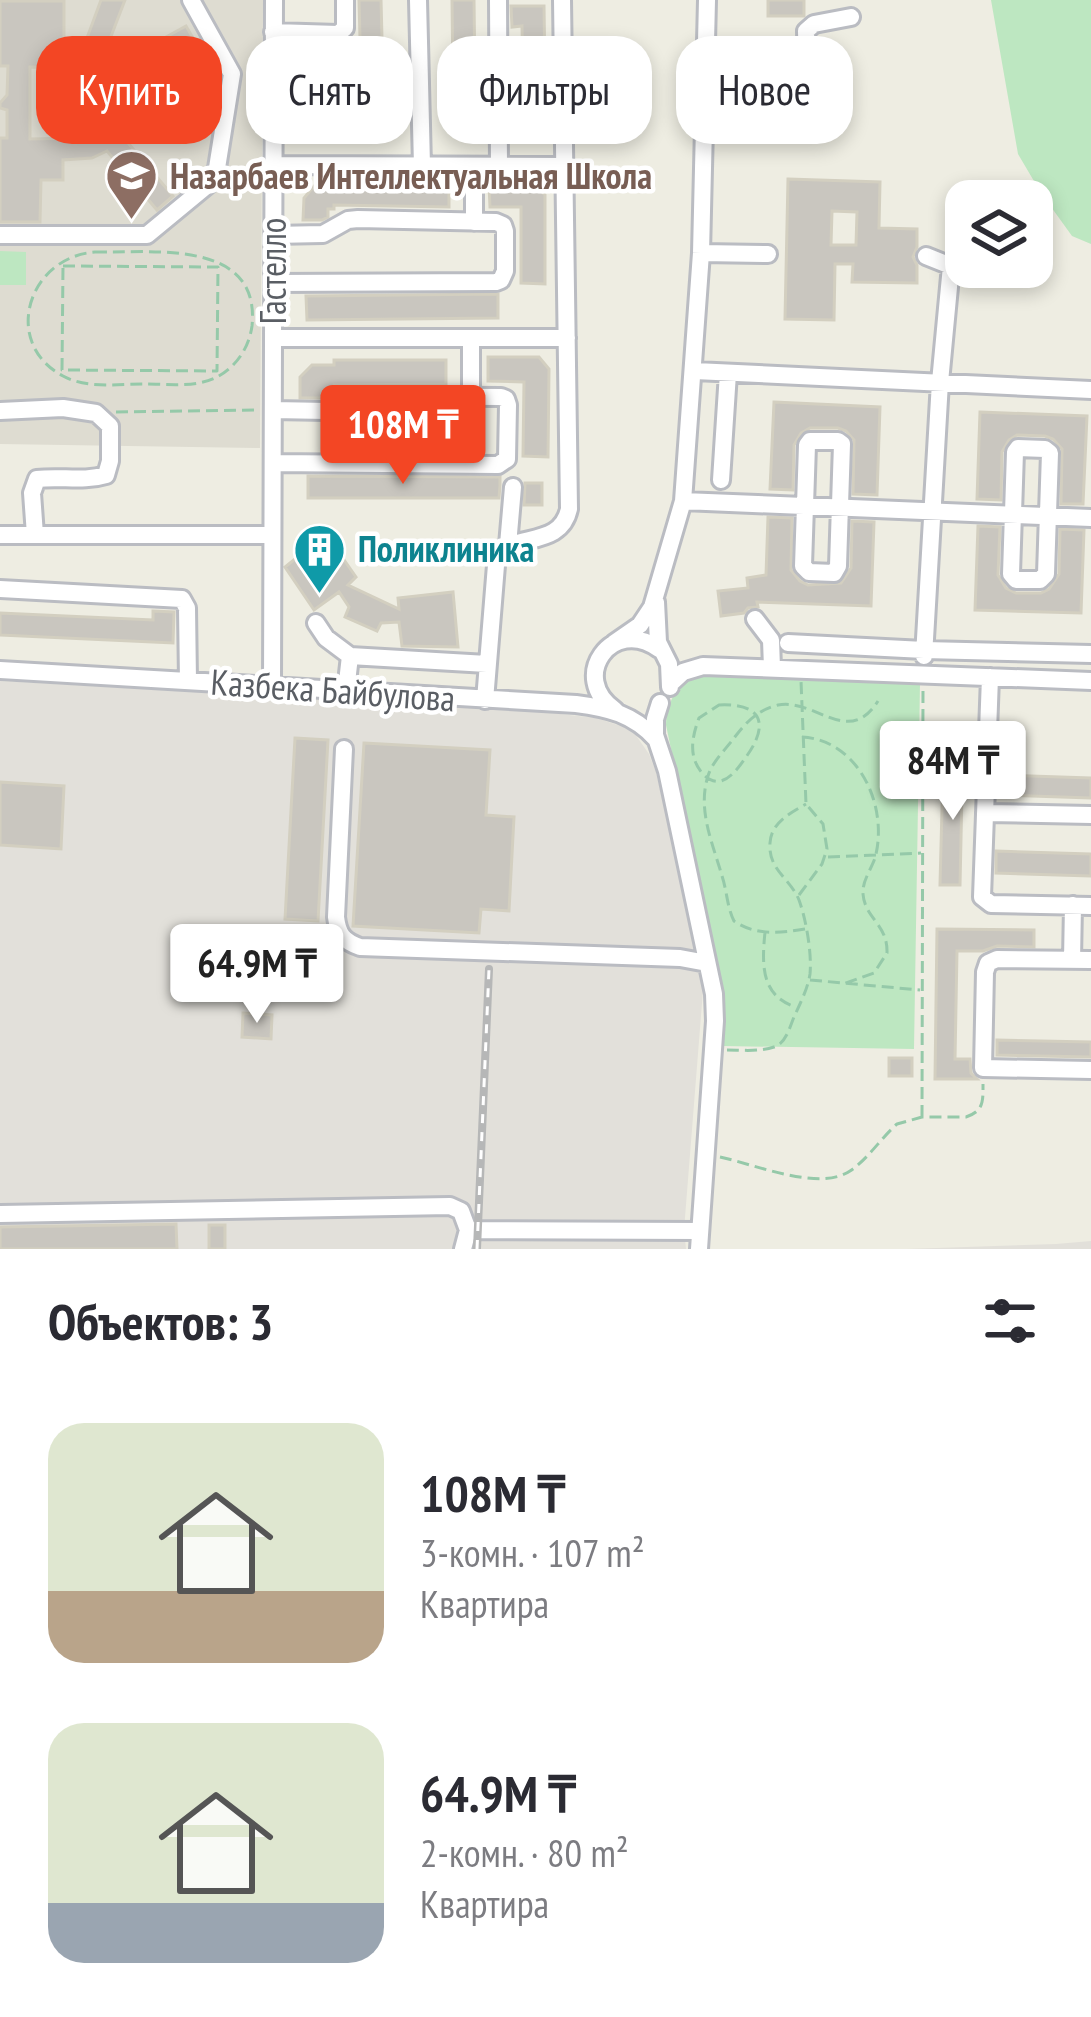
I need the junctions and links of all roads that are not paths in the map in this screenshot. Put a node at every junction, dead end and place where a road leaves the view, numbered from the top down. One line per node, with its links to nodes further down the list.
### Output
1 (190, 0): 19 (street)
2 (274, 0): 9 (street, Гастелло)
3 (345, 0): 9 (street)
4 (418, 0): 14 (street)
5 (498, 0): 16 (street)
6 (562, 0): 17 (street)
7 (707, 0): 10 (street)
8 (851, 17): 11 (street)
9 (274, 32): 13 (street, Гастелло)
10 (707, 36)
11 (806, 36)
12 (704, 144): 21 (street)
13 (273, 165): 14 (street); 20 (street, Гастелло)
14 (422, 166): 15 (street)
15 (474, 166): 16 (street); 18 (street)
16 (499, 166): 17 (street)
17 (563, 166): 27 (street)
18 (474, 222): 20 (street); 24 (street)
19 (0, 235)
20 (273, 235): 24 (street, Гастелло)
21 (701, 254): 22 (street); 28 (street)
22 (768, 254)
23 (926, 256): 30 (street)
24 (273, 283): 25 (street, Гастелло)
25 (273, 338): 26 (street); 33 (street, Гастелло)
26 (471, 338): 27 (street); 32 (street)
27 (567, 338): 48 (street)
28 (695, 371): 29 (street); 38 (street)
29 (728, 373): 30 (street); 36 (street)
30 (940, 382): 31 (street); 41 (street)
31 (1091, 390)
32 (471, 397): 33 (street); 35 (street)
33 (273, 410): 35 (street, Гастелло)
34 (0, 411): 46 (street)
35 (272, 464): 47 (street, Гастелло)
36 (721, 480)
37 (513, 487): 48 (street)
38 (683, 501): 39 (street); 50 (street)
39 (805, 507): 40 (street); 40 (street); 40 (street)
40 (840, 509): 41 (street)
41 (932, 513): 42 (street); 55 (street)
42 (1013, 515): 43 (street); 43 (street); 43 (street)
43 (1048, 517): 44 (street)
44 (1091, 518)
45 (0, 535): 46 (street)
46 (35, 535): 47 (street)
47 (272, 536): 69 (street, Гастелло)
48 (508, 545): 59 (street)
49 (0, 589): 66 (street)
50 (656, 596): 53 (street); 56 (street)
51 (754, 620): 61 (street)
52 (316, 623): 58 (street)
53 (614, 643): 56 (street); 63 (street)
54 (788, 643): 55 (street)
55 (924, 650): 57 (street); 64 (street)
56 (663, 654): 60 (street); 68 (street)
57 (1091, 654)
58 (350, 656): 59 (street); 70 (street)
59 (487, 664): 71 (street)
60 (703, 666): 61 (street); 68 (street)
61 (772, 668): 64 (street)
62 (0, 670): 66 (street, Казбека Байбулова)
63 (595, 672): 73 (street); 74 (street)
64 (923, 675): 65 (street)
65 (990, 677): 67 (street); 77 (street)
66 (188, 680): 69 (street, Казбека Байбулова)
67 (1091, 681)
68 (670, 684): 72 (street)
69 (272, 686): 70 (street, Казбека Байбулова)
70 (346, 691): 71 (street, Казбека Байбулова)
71 (485, 700): 73 (street, Казбека Байбулова)
72 (660, 703): 74 (street); 75 (street)
73 (570, 704): 74 (street, Казбека Байбулова)
74 (616, 711): 75 (street, Казбека Байбулова)
75 (656, 739): 81 (street)
76 (344, 749): 81 (street)
77 (985, 813): 78 (street); 79 (street)
78 (1091, 815)
79 (1082, 906): 80 (street)
80 (1082, 960): 82 (street)
81 (707, 964): 85 (street)
82 (1091, 1070)
83 (0, 1214): 84 (street)
84 (466, 1240): 85 (street)
85 (700, 1240)

